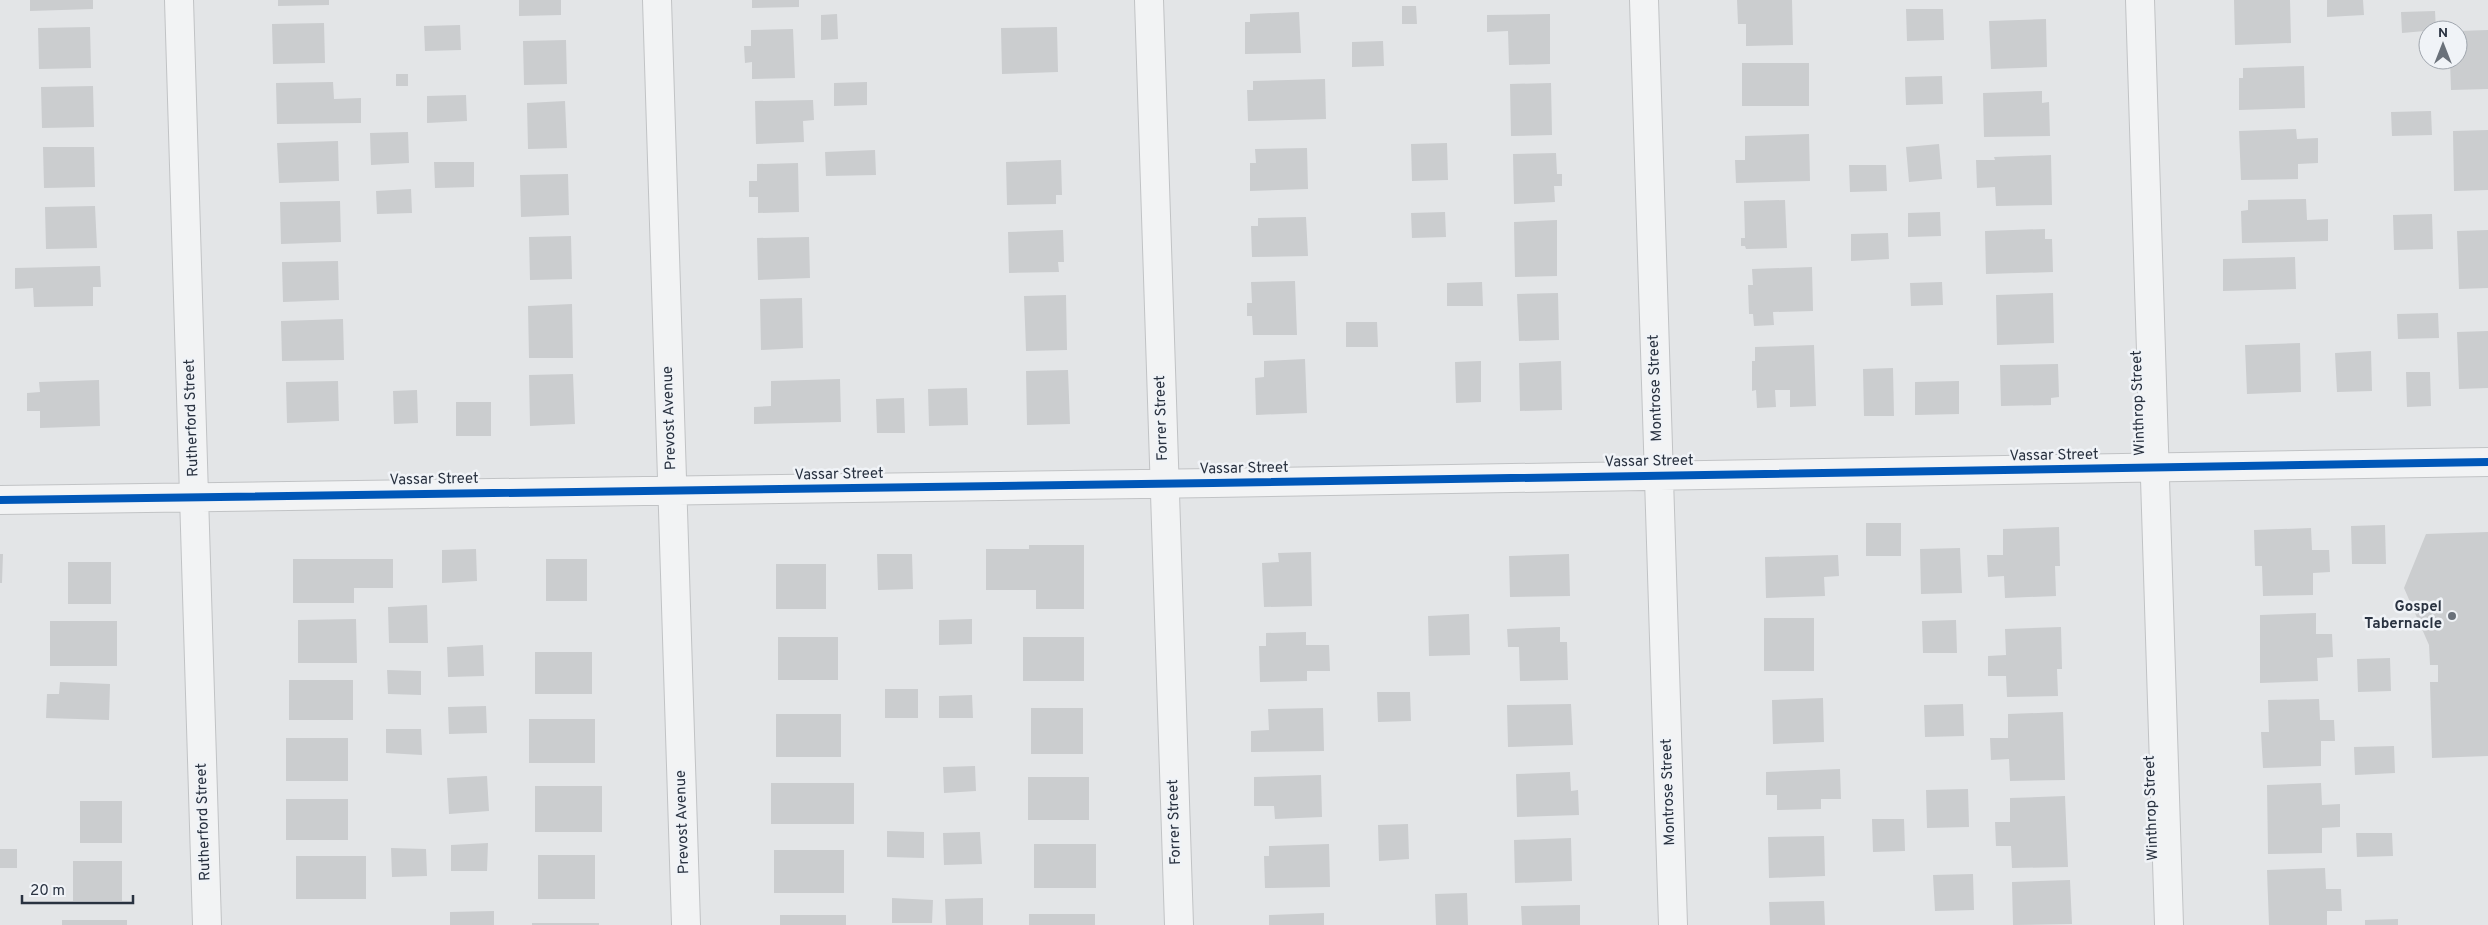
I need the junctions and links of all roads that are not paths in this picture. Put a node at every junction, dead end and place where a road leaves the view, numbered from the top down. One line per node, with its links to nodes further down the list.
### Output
1 (179, 0): 11 (street, Rutherford Street)
2 (657, 0): 10 (street, Prevost Avenue)
3 (1149, 0): 9 (street, Forrer Street)
4 (1644, 0): 8 (street, Montrose Street)
5 (2140, 0): 7 (street, Winthrop Street)
6 (2488, 462): 7 (street, Vassar Street)
7 (2155, 468): 8 (street, Vassar Street); 17 (street, Winthrop Street)
8 (1658, 476): 9 (street, Vassar Street); 16 (street, Montrose Street)
9 (1164, 484): 10 (street, Vassar Street); 15 (street, Forrer Street)
10 (672, 491): 11 (street, Vassar Street); 14 (street, Prevost Avenue)
11 (194, 498): 12 (street, Vassar Street); 13 (street, Rutherford Street)
12 (0, 500)
13 (207, 925)
14 (686, 925)
15 (1178, 925)
16 (1673, 925)
17 (2169, 925)

